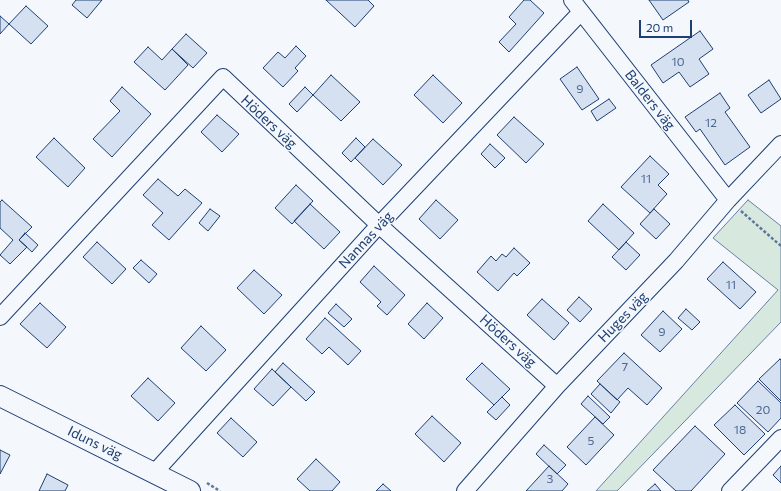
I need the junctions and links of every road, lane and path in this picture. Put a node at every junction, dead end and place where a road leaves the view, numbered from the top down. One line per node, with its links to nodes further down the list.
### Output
1 (576, 6): 3 (street, Balders väg); 4 (street, Nannas väg)
2 (781, 144): 3 (street, Huges väg)
3 (728, 200): 5 (path); 7 (street, Huges väg)
4 (379, 225): 6 (street, Höders väg); 7 (street, Höders väg); 10 (street, Nannas väg)
5 (781, 246)
6 (0, 317)
7 (558, 386): 12 (street, Huges väg)
8 (0, 396): 10 (street, Iduns väg)
9 (781, 438): 13 (street)
10 (155, 472): 11 (street, Iduns väg)
11 (190, 491)
12 (465, 491)
13 (730, 491)

